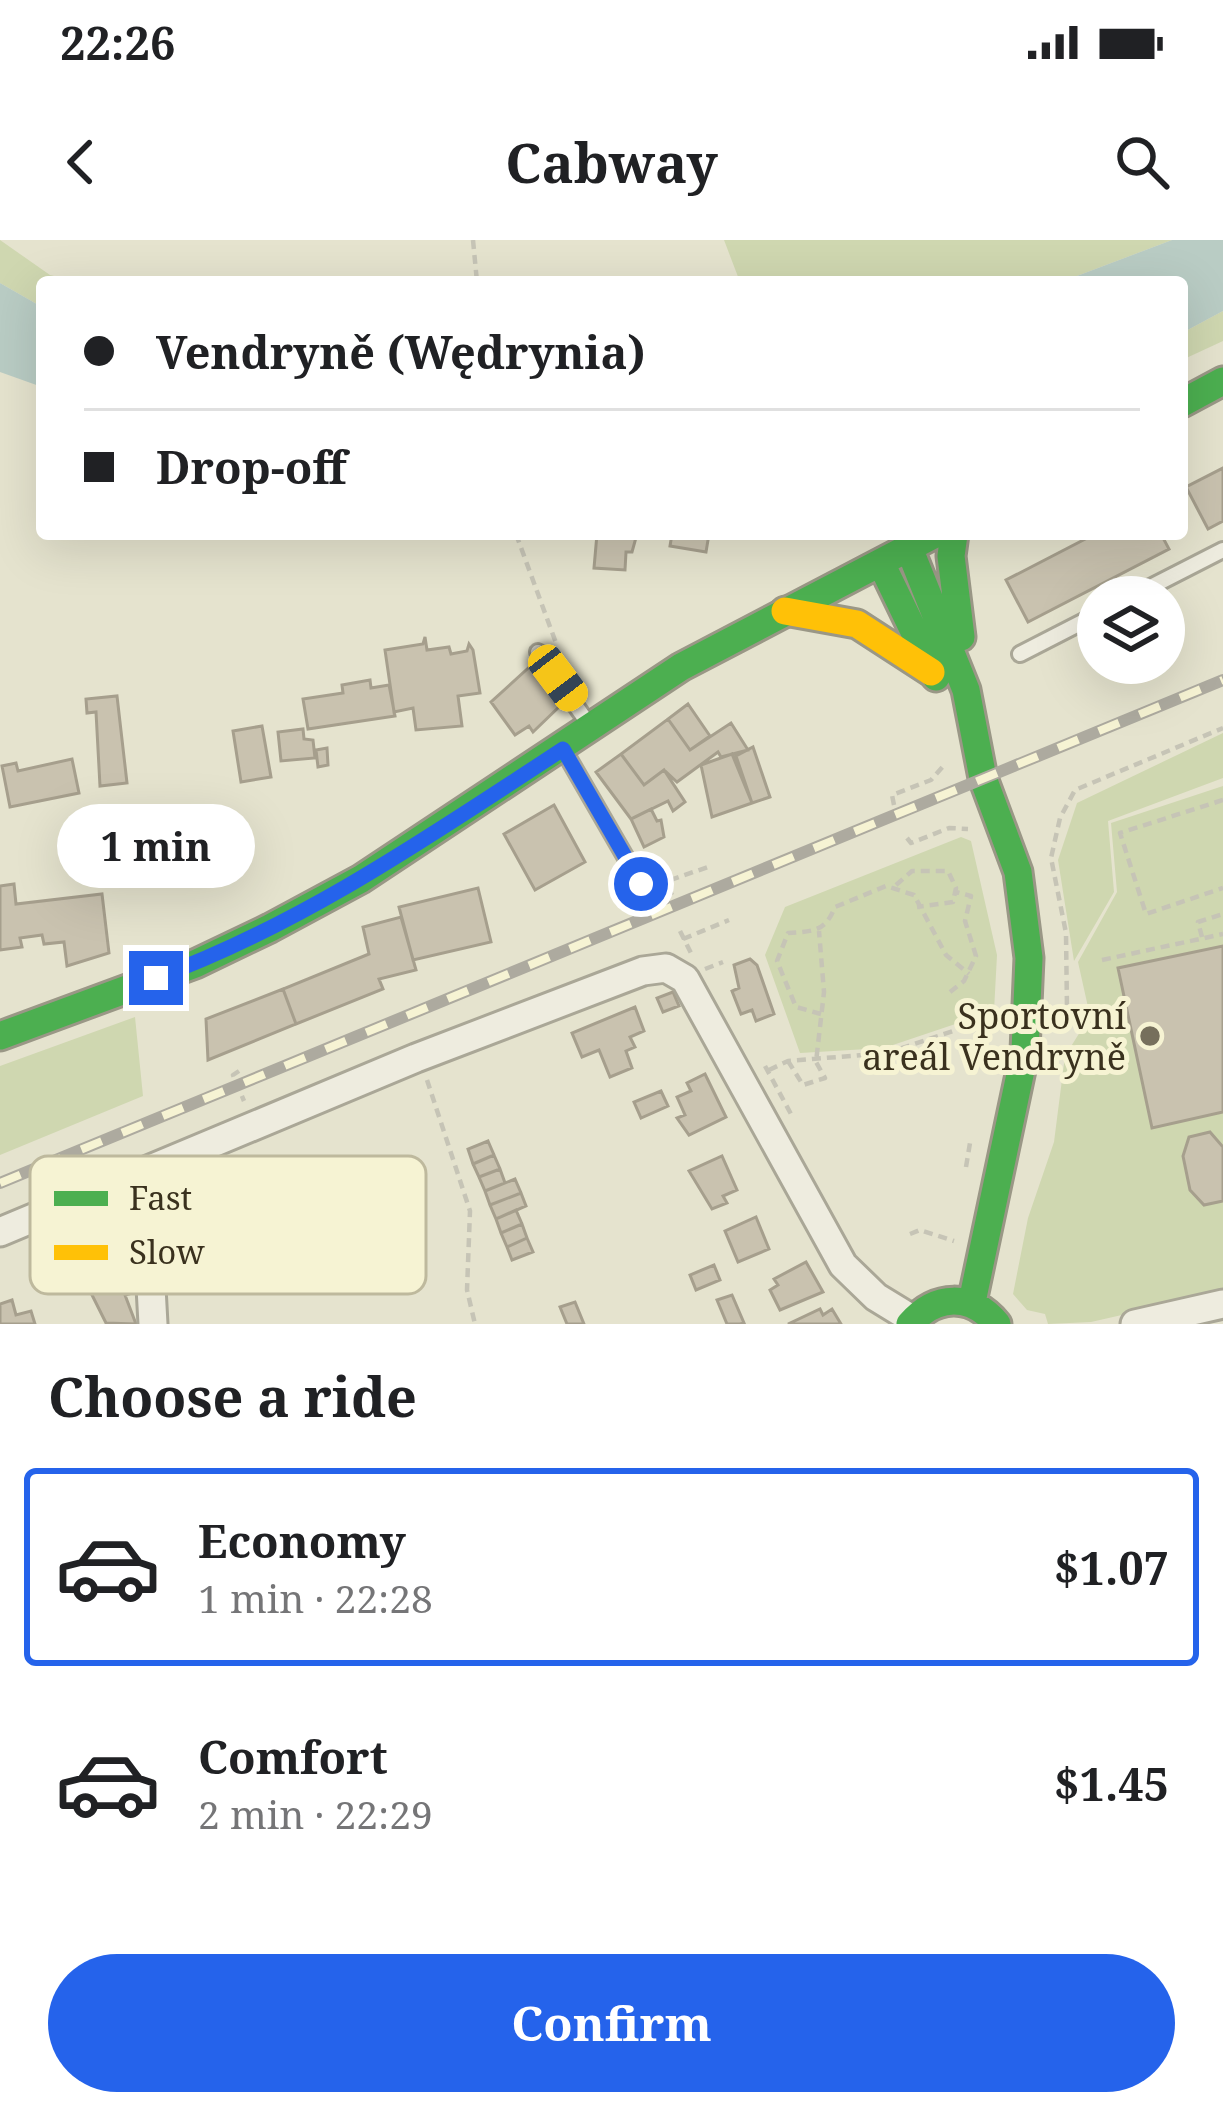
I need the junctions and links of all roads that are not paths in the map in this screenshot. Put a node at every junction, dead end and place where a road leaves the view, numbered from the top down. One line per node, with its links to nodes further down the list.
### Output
1 (1223, 382): 2 (main road)
2 (1188, 400)
3 (924, 540): 5 (main road)
4 (954, 540): 14 (main road)
5 (909, 548): 7 (main road); 14 (main road)
6 (1223, 550): 8 (lane)
7 (881, 563): 9 (main road); 13 (main road)
8 (1172, 576)
9 (784, 611): 13 (main road); 16 (main road)
10 (1077, 625): 12 (lane)
11 (538, 652): 16 (lane)
12 (1020, 654)
13 (935, 675): 15 (main road)
14 (966, 690): 15 (main road)
15 (970, 728): 24 (main road)
16 (591, 729): 17 (main road)
17 (563, 749): 18 (lane); 19 (main road)
18 (641, 884)
19 (0, 1036)
20 (188, 1156): 26 (street)
21 (30, 1220): 22 (street)
22 (0, 1232)
23 (151, 1294): 27 (street)
24 (972, 1303): 26 (main road); 28 (main road)
25 (1223, 1304): 29 (street)
26 (911, 1322)
27 (153, 1324)
28 (997, 1324)
29 (1135, 1324)

